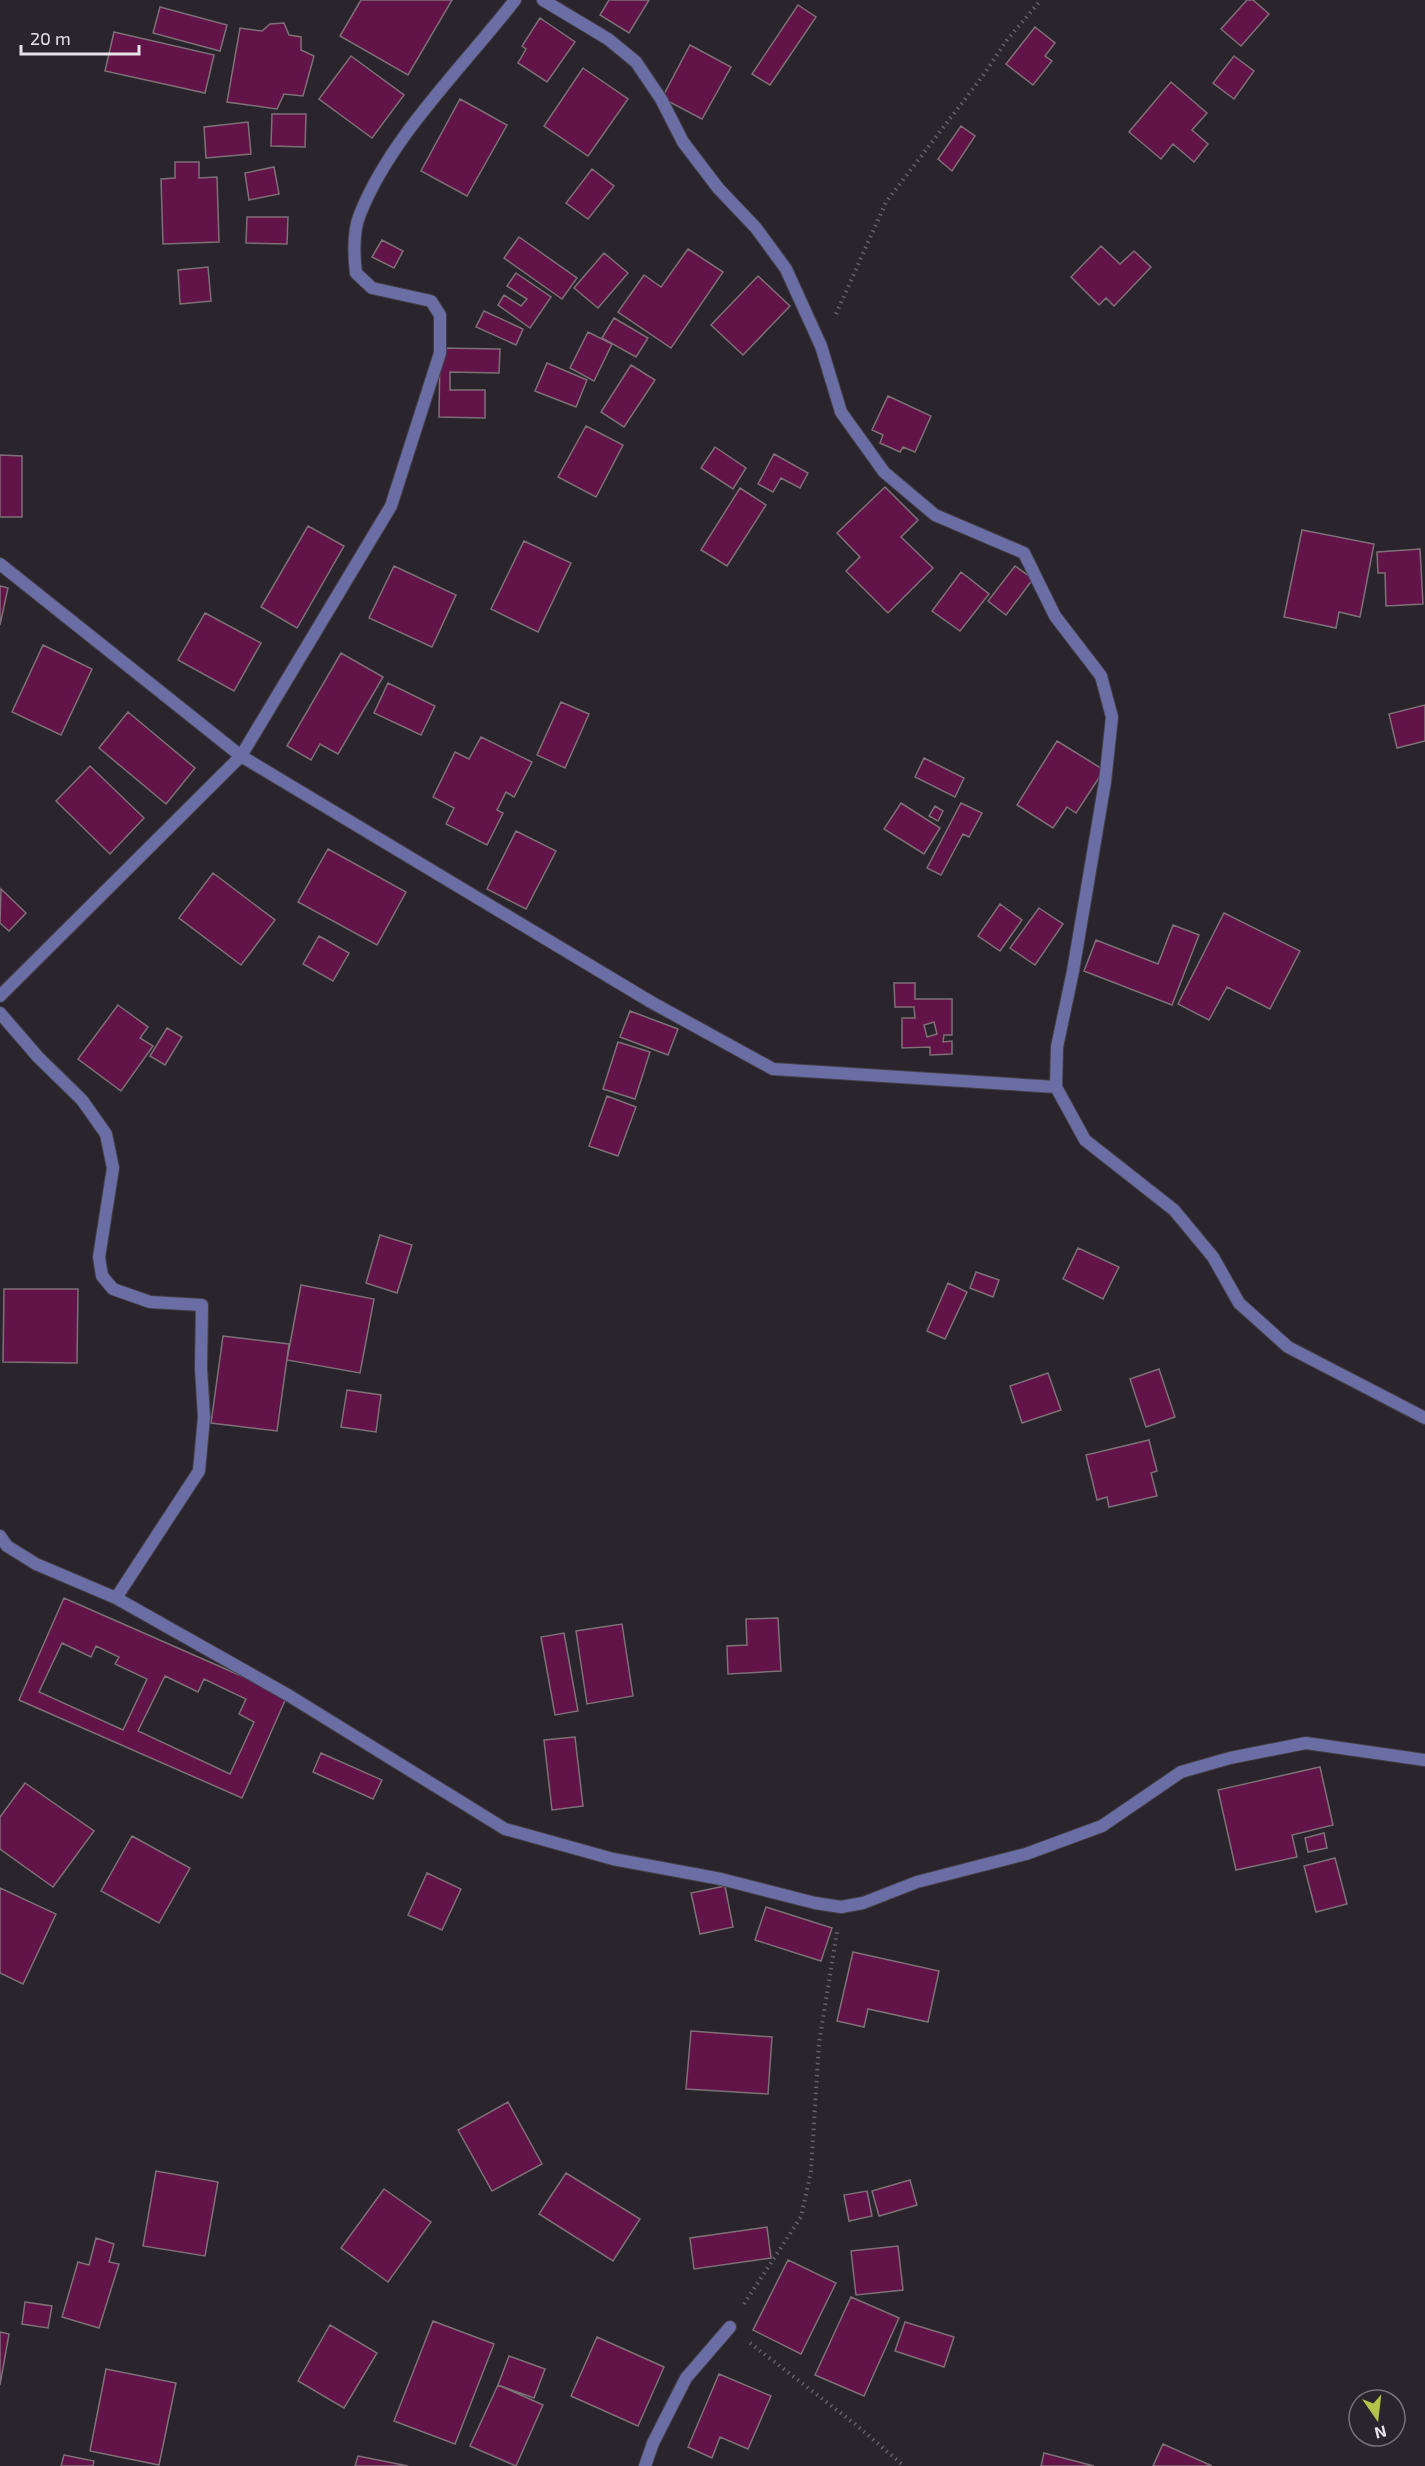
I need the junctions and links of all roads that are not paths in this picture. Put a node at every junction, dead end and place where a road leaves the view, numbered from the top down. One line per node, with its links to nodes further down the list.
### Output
1 (515, 0): 4 (street)
2 (543, 0): 7 (street)
3 (0, 564): 4 (street)
4 (241, 756): 5 (street); 7 (street)
5 (0, 996)
6 (0, 1013): 10 (street)
7 (1056, 1087): 8 (street)
8 (1425, 1418)
9 (0, 1536): 10 (street)
10 (116, 1599): 11 (street)
11 (1425, 1760)
12 (730, 2327): 13 (street)
13 (645, 2466)

